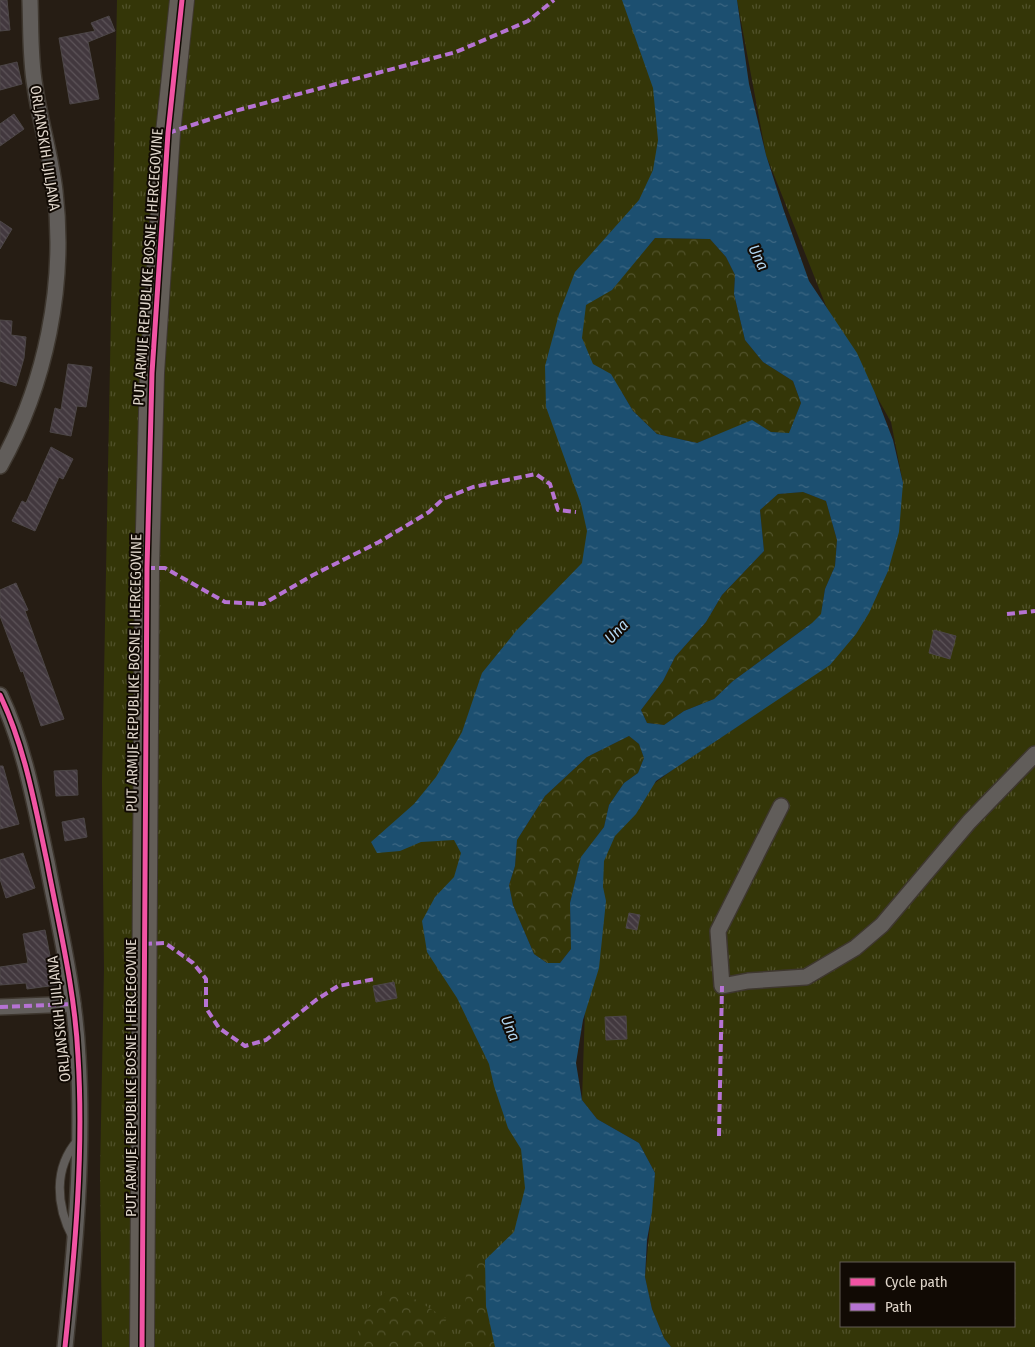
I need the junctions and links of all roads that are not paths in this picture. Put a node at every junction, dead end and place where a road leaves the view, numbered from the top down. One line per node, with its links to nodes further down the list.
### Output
1 (30, 0): 3 (street, ORLJANSKIH LJILJANA)
2 (182, 0): 10 (main road, PUT ARMIJE REPUBLIKE BOSNE I HERCEGOVINE)
3 (0, 466)
4 (0, 695): 7 (street, ORLJANSKIH LJILJANA)
5 (1035, 754): 6 (street)
6 (781, 806)
7 (73, 1004): 8 (street); 9 (street, ORLJANSKIH LJILJANA)
8 (0, 1008)
9 (65, 1347)
10 (142, 1347)

